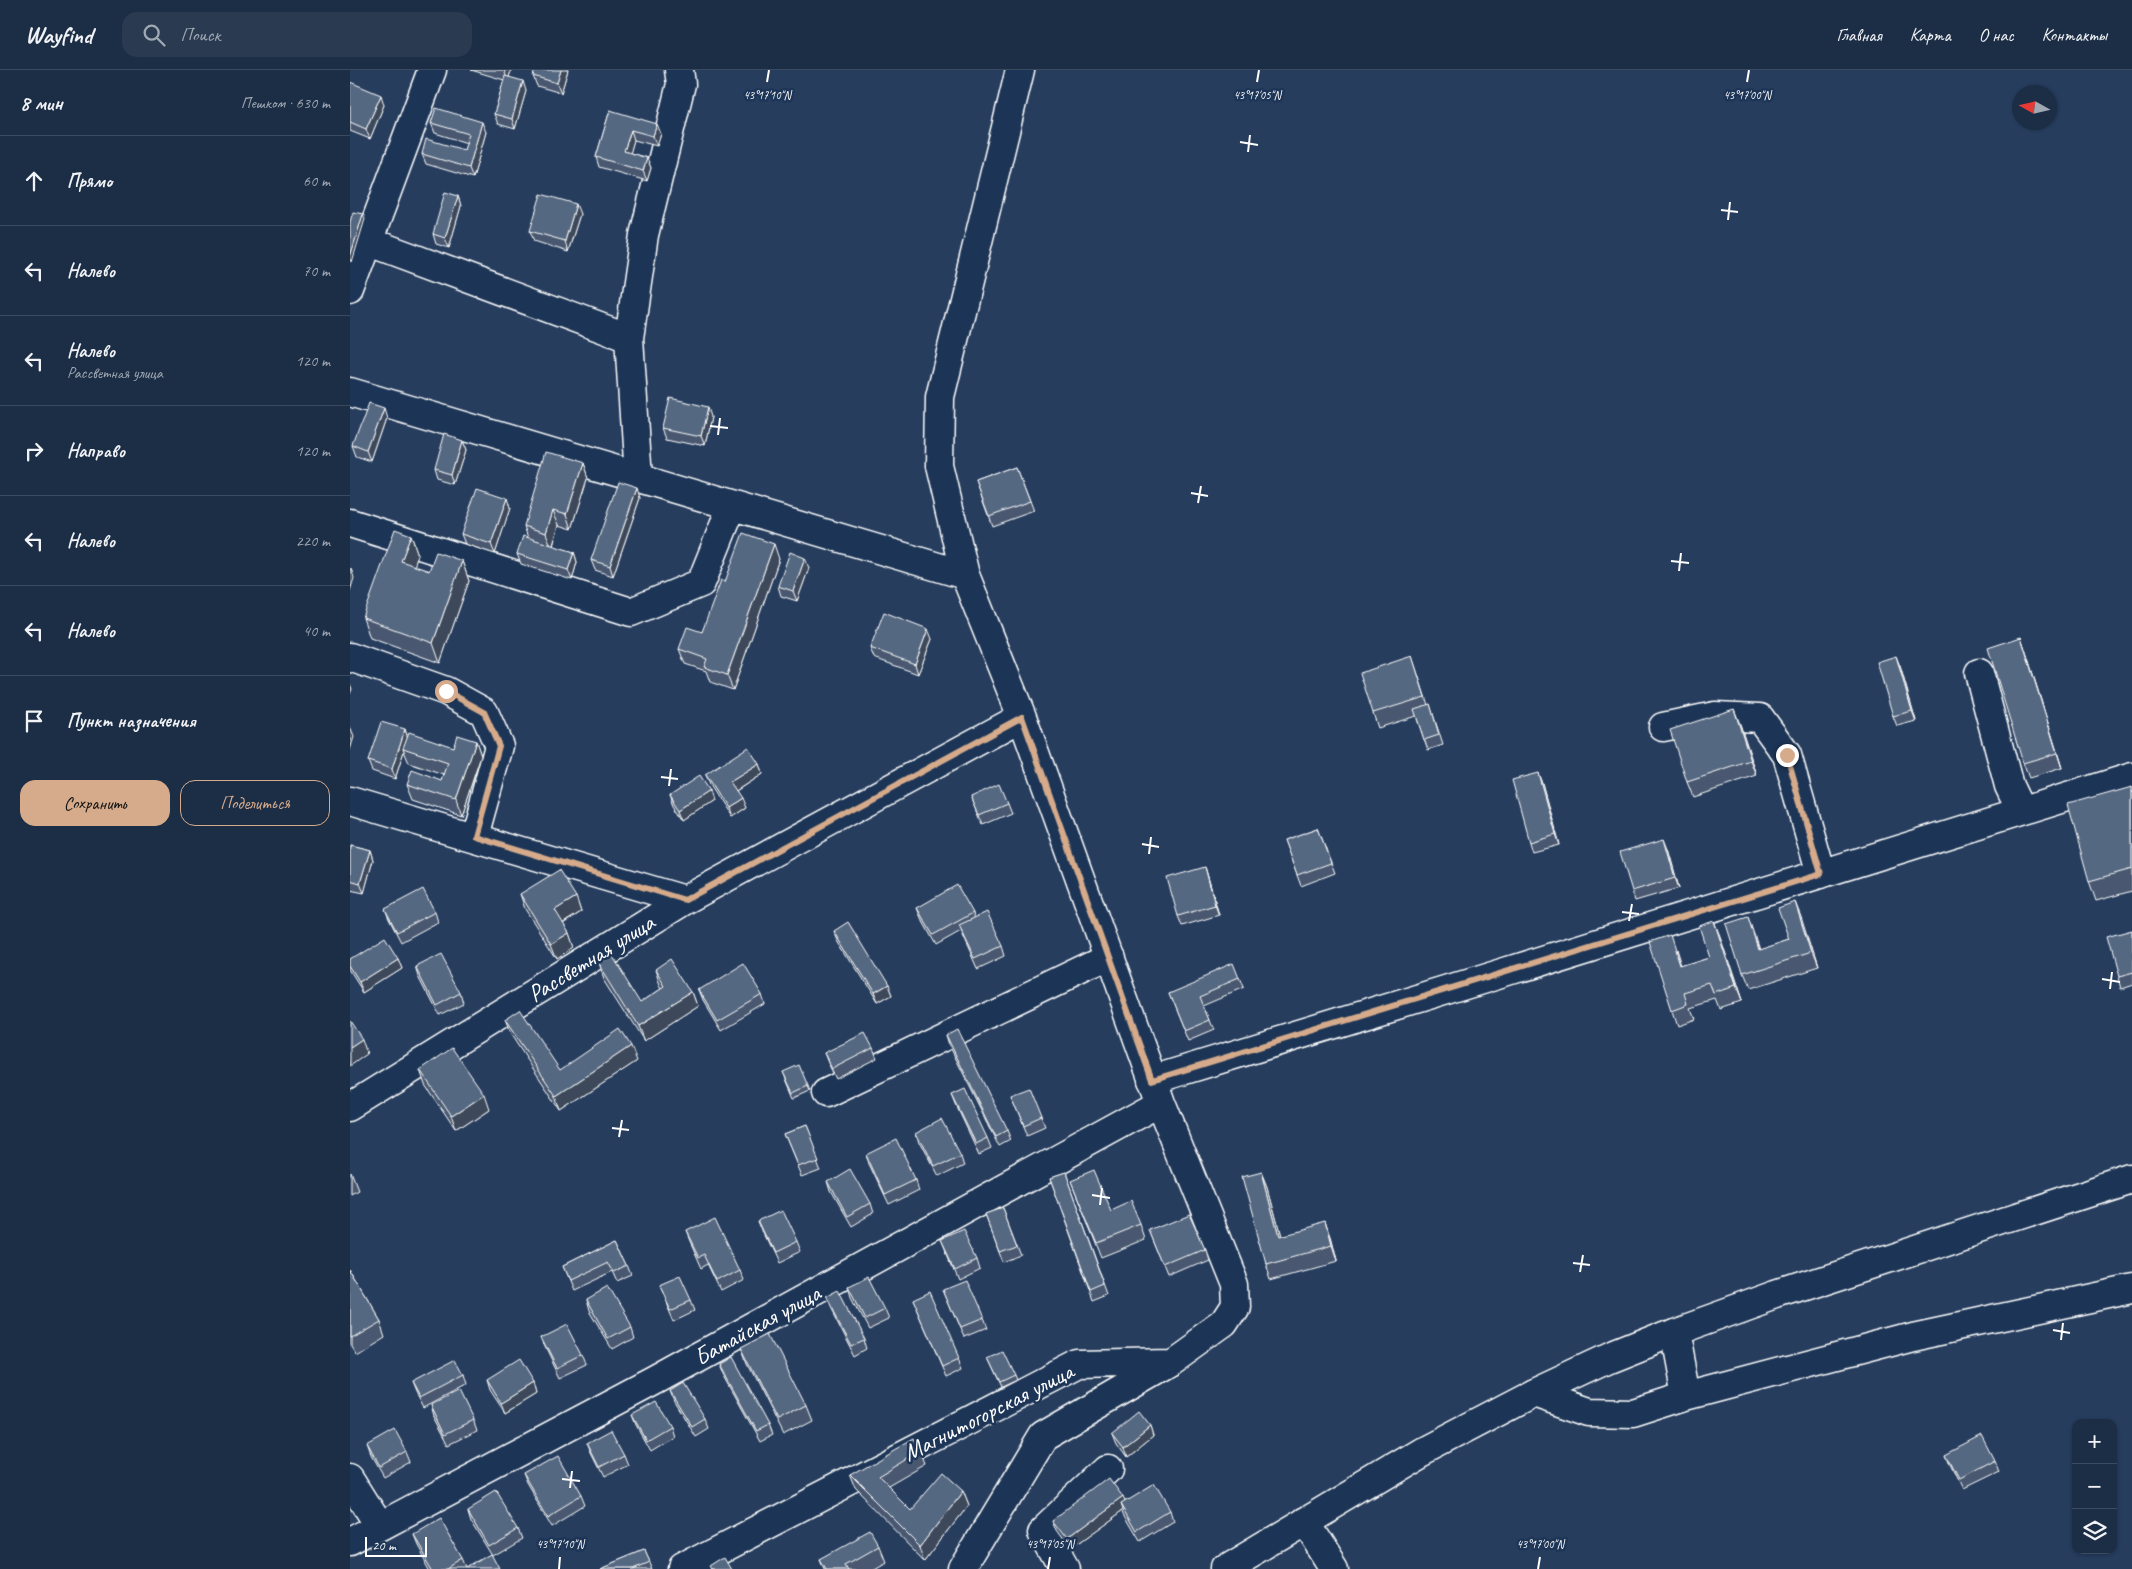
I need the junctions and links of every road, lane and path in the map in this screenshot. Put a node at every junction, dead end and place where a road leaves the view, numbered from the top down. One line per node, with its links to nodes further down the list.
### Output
1 (432, 70): 4 (street)
2 (679, 70): 6 (street)
3 (1020, 70): 11 (street)
4 (370, 242): 5 (street); 6 (street)
5 (350, 291)
6 (629, 338): 8 (street)
7 (350, 392): 8 (street)
8 (638, 478): 9 (street)
9 (732, 506): 10 (street); 11 (street)
10 (350, 523)
11 (965, 575): 14 (street)
12 (350, 657): 19 (street)
13 (1980, 673): 18 (street)
14 (1022, 717): 21 (street, Рассветная улица); 22 (street)
15 (1663, 727): 20 (street)
16 (2132, 776): 18 (street, Батайская улица)
17 (350, 801): 19 (street)
18 (2021, 811): 20 (street, Батайская улица)
19 (474, 836): 21 (street)
20 (1821, 874): 23 (street, Батайская улица)
21 (685, 900): 25 (street, Рассветная улица)
22 (1108, 957): 23 (street); 24 (street)
23 (1156, 1092): 29 (street); 35 (street, Батайская улица)
24 (826, 1093)
25 (350, 1106)
26 (2132, 1178): 28 (street)
27 (2132, 1289): 31 (street)
28 (1674, 1332): 30 (street); 31 (street)
29 (1171, 1362): 38 (street, Магнитогорская улица); 39 (street)
30 (1534, 1393): 31 (street); 34 (street)
31 (1686, 1396)
32 (1108, 1469): 40 (street)
33 (350, 1478): 35 (street)
34 (1304, 1521): 37 (street); 41 (street)
35 (380, 1526): 36 (street, Батайская улица)
36 (350, 1542)
37 (1242, 1564)
38 (682, 1569)
39 (963, 1569)
40 (1065, 1569)
41 (1334, 1569)

